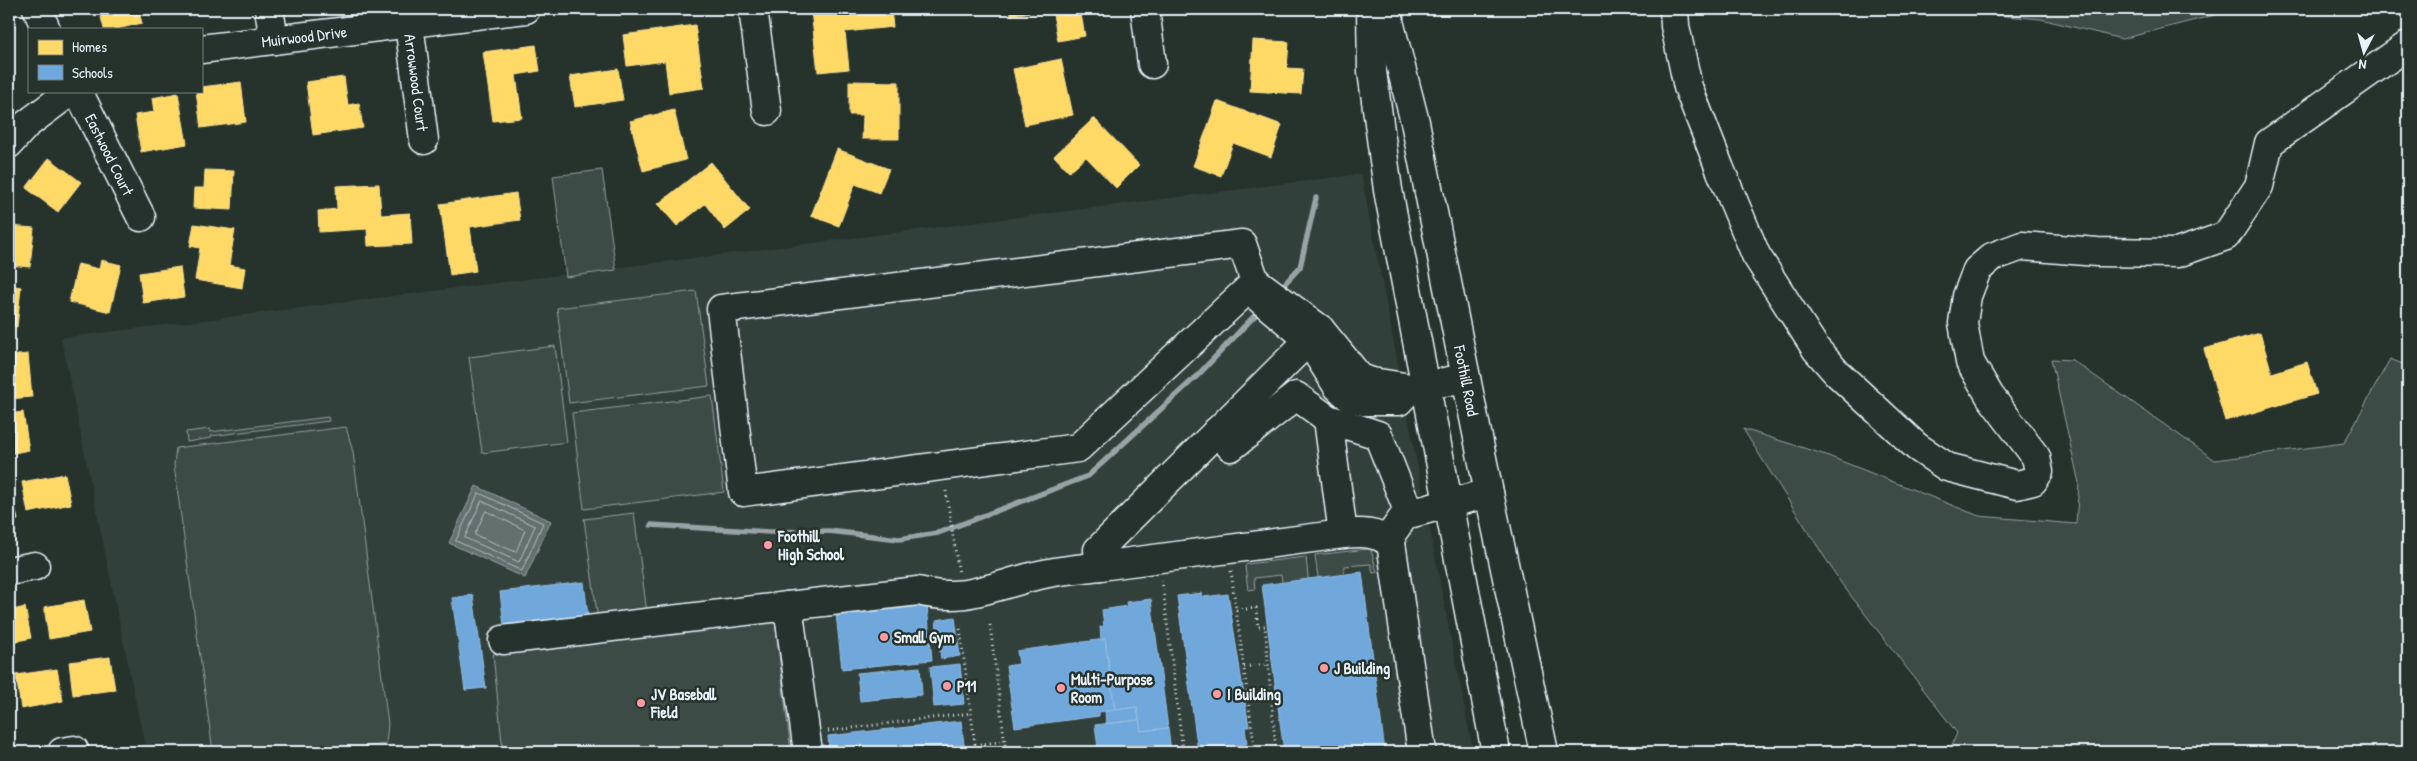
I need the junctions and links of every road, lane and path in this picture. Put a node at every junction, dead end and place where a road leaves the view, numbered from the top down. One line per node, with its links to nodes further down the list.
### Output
1 (37, 9): 10 (street)
2 (269, 9): 11 (street)
3 (518, 9): 9 (street, Muirwood Drive)
4 (753, 9): 17 (street)
5 (1145, 9): 14 (street)
6 (1371, 9): 23 (street)
7 (1389, 9): 22 (street, Foothill Road)
8 (1674, 9): 12 (street)
9 (409, 24): 11 (street, Muirwood Drive); 18 (street, Arrowwood Court)
10 (46, 28)
11 (274, 40): 13 (street, Muirwood Drive)
12 (2408, 45)
13 (202, 50)
14 (1152, 64)
15 (70, 92): 19 (street)
16 (78, 92): 20 (street, Eastwood Court)
17 (767, 111)
18 (424, 140)
19 (9, 144)
20 (141, 217)
21 (1314, 334): 21 (street); 23 (street); 25 (street)
22 (1466, 378): 23 (street); 27 (street, Foothill Road)
23 (1419, 387): 29 (street)
24 (1328, 419): 25 (street); 28 (street); 30 (street)
25 (1217, 431): 34 (street)
26 (946, 491): 32 (path)
27 (1489, 493): 29 (street); 57 (street, Foothill Road)
28 (1405, 503)
29 (1448, 503): 31 (street); 56 (street)
30 (1343, 534): 31 (street); 34 (street)
31 (1391, 543): 55 (street)
32 (957, 562)
33 (35, 566): 36 (street)
34 (1100, 566): 38 (street)
35 (1230, 566): 39 (path)
36 (9, 571)
37 (1162, 574): 52 (path)
38 (788, 606): 42 (street); 49 (street)
39 (1236, 610): 43 (path); 44 (path)
40 (990, 625): 47 (path)
41 (960, 629): 45 (path)
42 (503, 640)
43 (1267, 664): 44 (path); 54 (path)
44 (1244, 667): 53 (path)
45 (971, 713): 46 (path); 48 (path)
46 (843, 729)
47 (1005, 741): 48 (path); 51 (path)
48 (975, 745): 50 (path)
49 (808, 752)
50 (976, 752)
51 (1006, 752)
52 (1183, 752)
53 (1255, 752)
54 (1276, 752)
55 (1422, 752)
56 (1496, 752)
57 (1544, 752)

